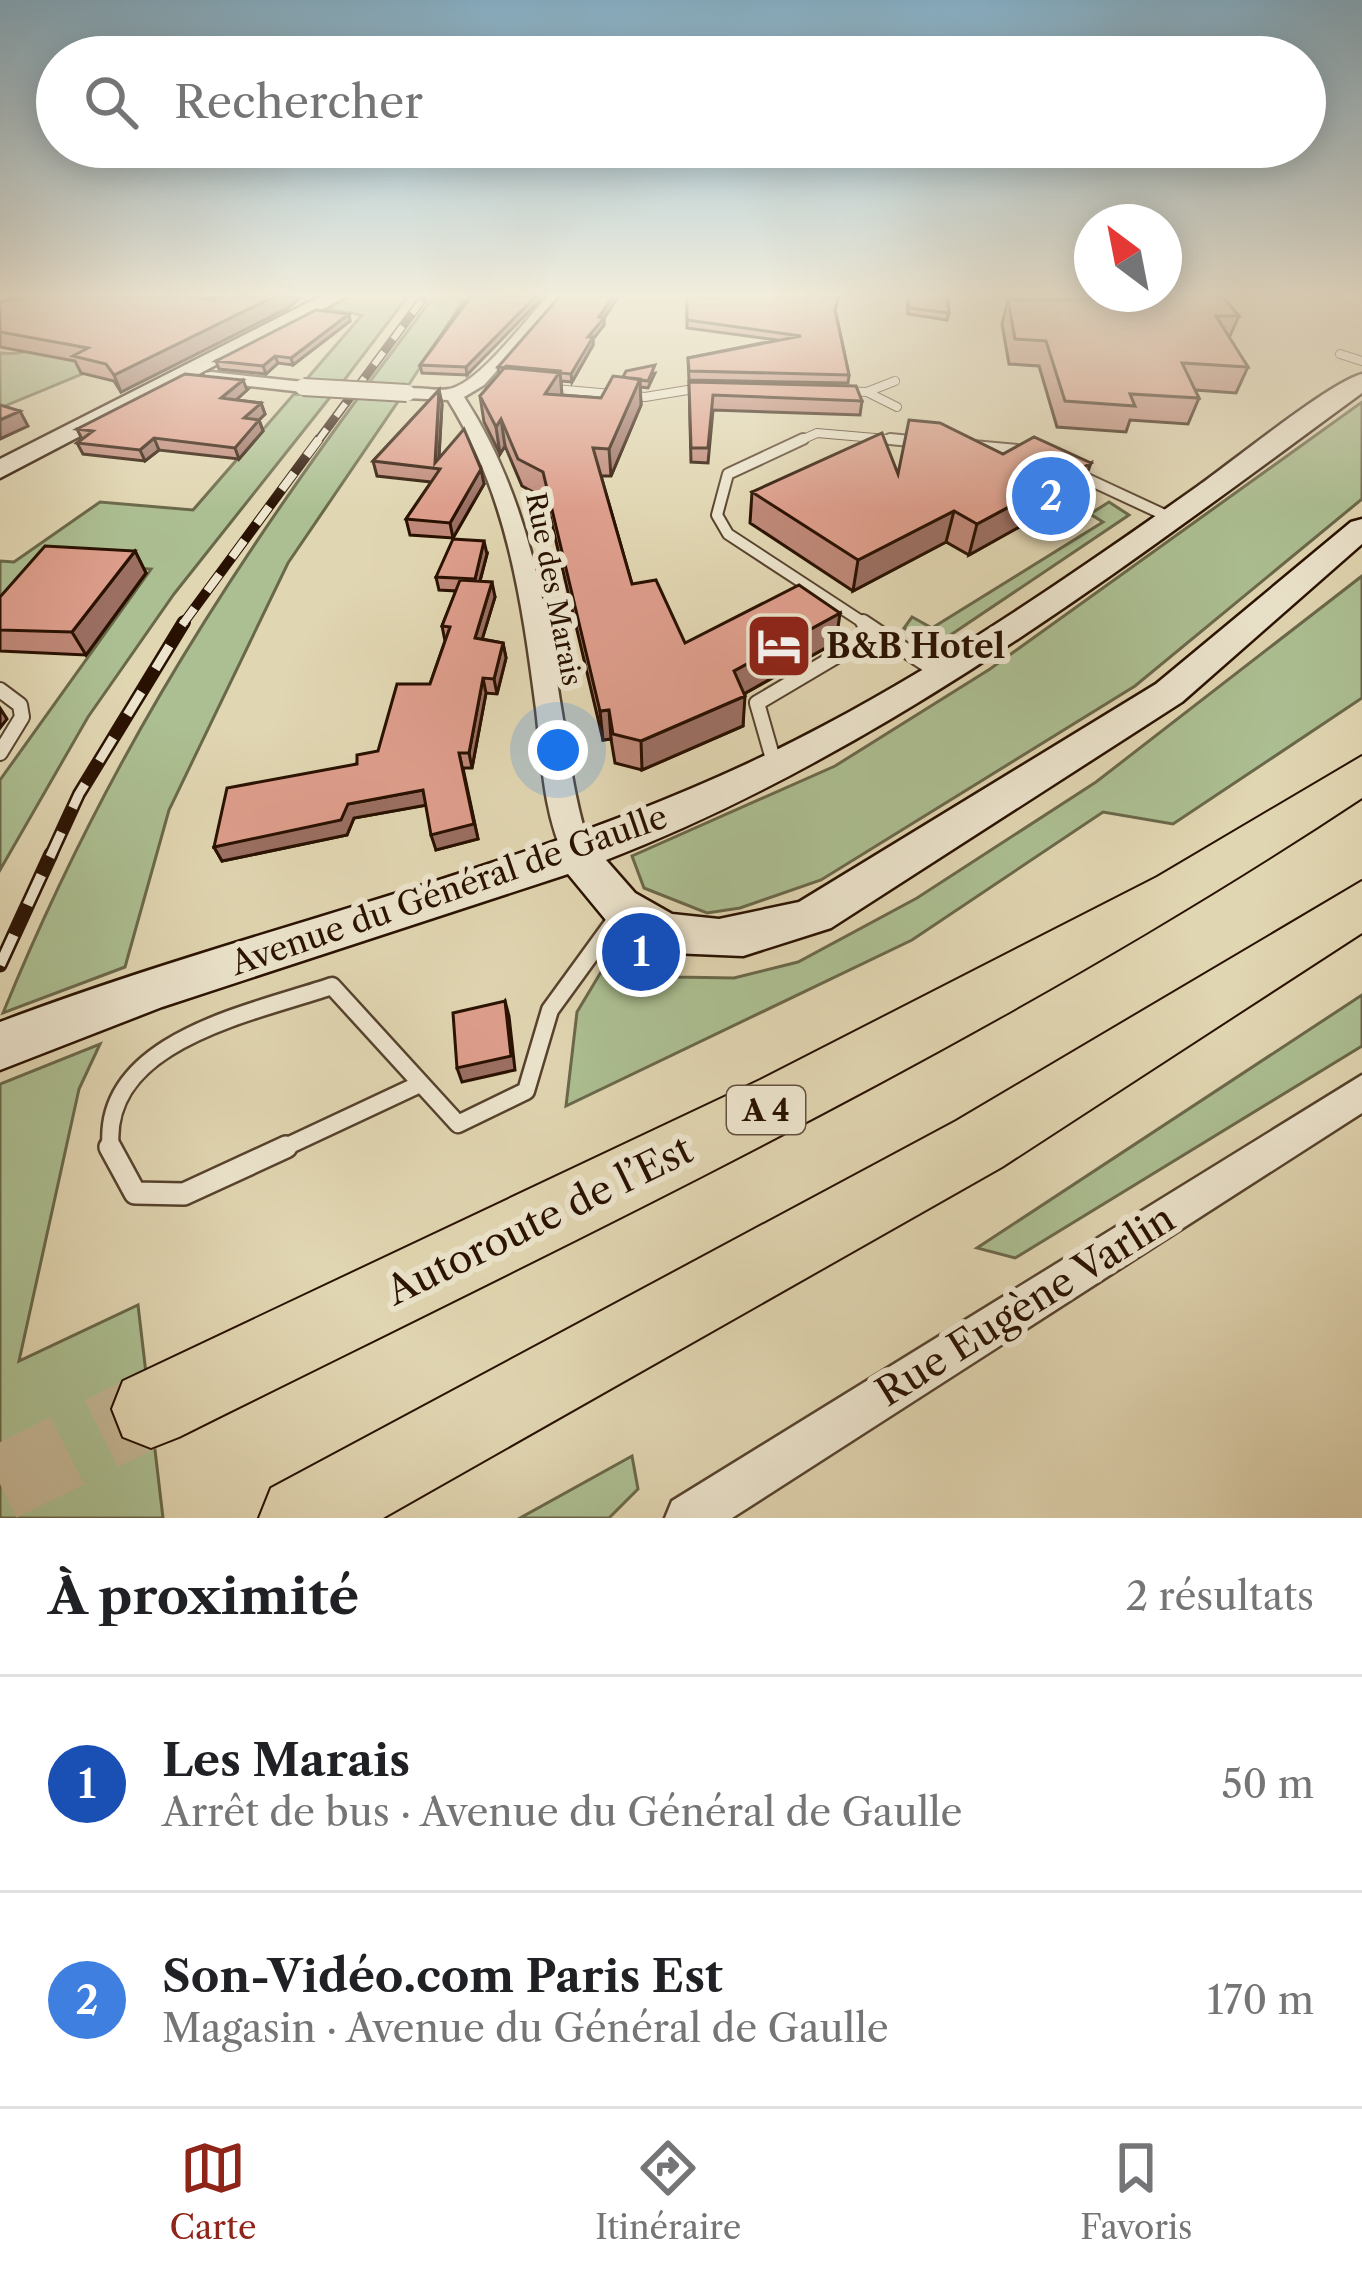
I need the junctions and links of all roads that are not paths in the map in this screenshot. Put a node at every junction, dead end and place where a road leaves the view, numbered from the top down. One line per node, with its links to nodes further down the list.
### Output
1 (203, 367): 3 (main road)
2 (491, 367): 5 (street)
3 (188, 375): 12 (street, bridge); 16 (main road)
4 (1362, 377): 17 (main road, Avenue du Général de Gaulle)
5 (478, 381): 7 (lane); 12 (street)
6 (896, 381): 11 (lane)
7 (500, 383)
8 (521, 385): 9 (lane)
9 (714, 388)
10 (823, 391): 11 (lane)
11 (867, 392): 13 (lane)
12 (454, 395): 25 (street, Rue des Marais)
13 (898, 407)
14 (934, 443): 19 (lane)
15 (957, 445): 17 (lane)
16 (0, 470)
17 (1169, 517): 20 (main road, Avenue du Général de Gaulle)
18 (1354, 545): 27 (main road)
19 (877, 632): 20 (lane); 23 (lane)
20 (938, 672): 23 (main road, Avenue du Général de Gaulle)
21 (0, 690): 22 (lane)
22 (0, 753)
23 (776, 769): 25 (main road, Avenue du Général de Gaulle)
24 (1362, 774): 31 (highway, Autoroute de l’Est / A 4)
25 (577, 854): 27 (main road); 28 (main road, Avenue du Général de Gaulle)
26 (1362, 904): 32 (highway)
27 (622, 910): 29 (lane)
28 (0, 1046)
29 (420, 1084): 29 (lane)
30 (1362, 1092): 33 (street, Rue Eugène Varlin)
31 (151, 1409)
32 (301, 1518)
33 (688, 1518)

